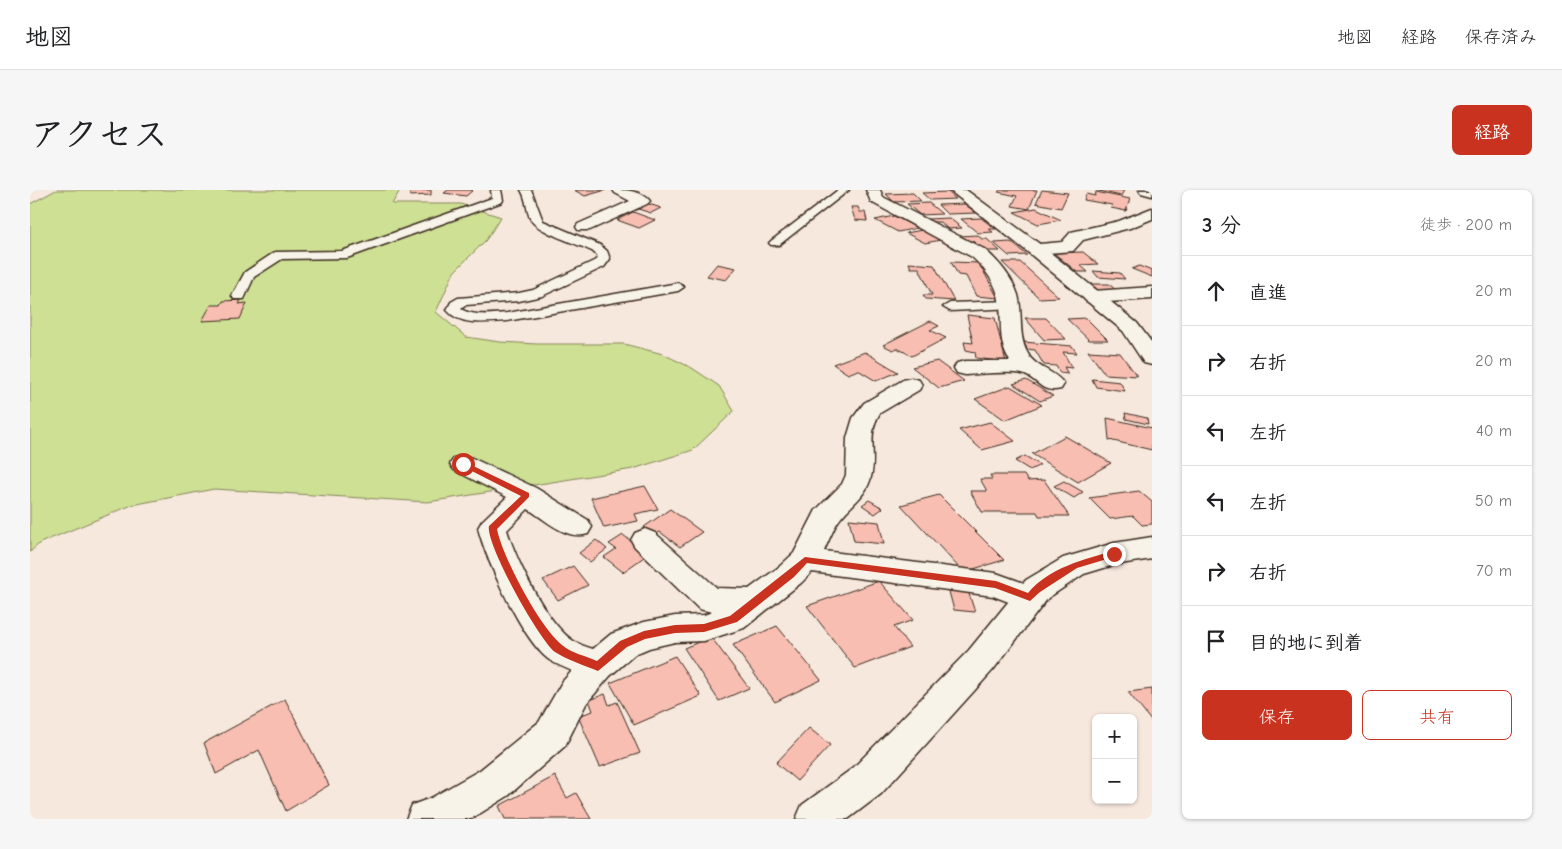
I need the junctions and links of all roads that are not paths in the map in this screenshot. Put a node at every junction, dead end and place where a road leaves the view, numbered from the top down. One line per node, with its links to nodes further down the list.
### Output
1 (496, 190): 15 (lane)
2 (526, 190): 13 (lane)
3 (620, 190): 10 (street)
4 (844, 190): 11 (lane)
5 (873, 190): 17 (street)
6 (956, 190): 12 (street)
7 (1146, 190): 8 (street)
8 (1152, 191)
9 (1152, 214): 12 (street)
10 (584, 227)
11 (775, 243)
12 (1035, 249): 16 (street)
13 (678, 287)
14 (1152, 293): 16 (street)
15 (240, 296)
16 (1093, 296): 19 (street)
17 (1010, 305): 18 (lane); 20 (street)
18 (950, 307)
19 (1152, 358)
20 (1027, 367): 21 (street); 22 (street)
21 (965, 368)
22 (1053, 384)
23 (911, 385): 29 (street)
24 (463, 464): 25 (street)
25 (526, 495): 26 (street); 32 (street)
26 (578, 527)
27 (645, 540): 31 (street)
28 (1152, 548): 30 (street)
29 (805, 560): 30 (street); 31 (street)
30 (1030, 598): 34 (street)
31 (756, 602): 32 (street)
32 (598, 666): 33 (street)
33 (426, 819)
34 (816, 819)

